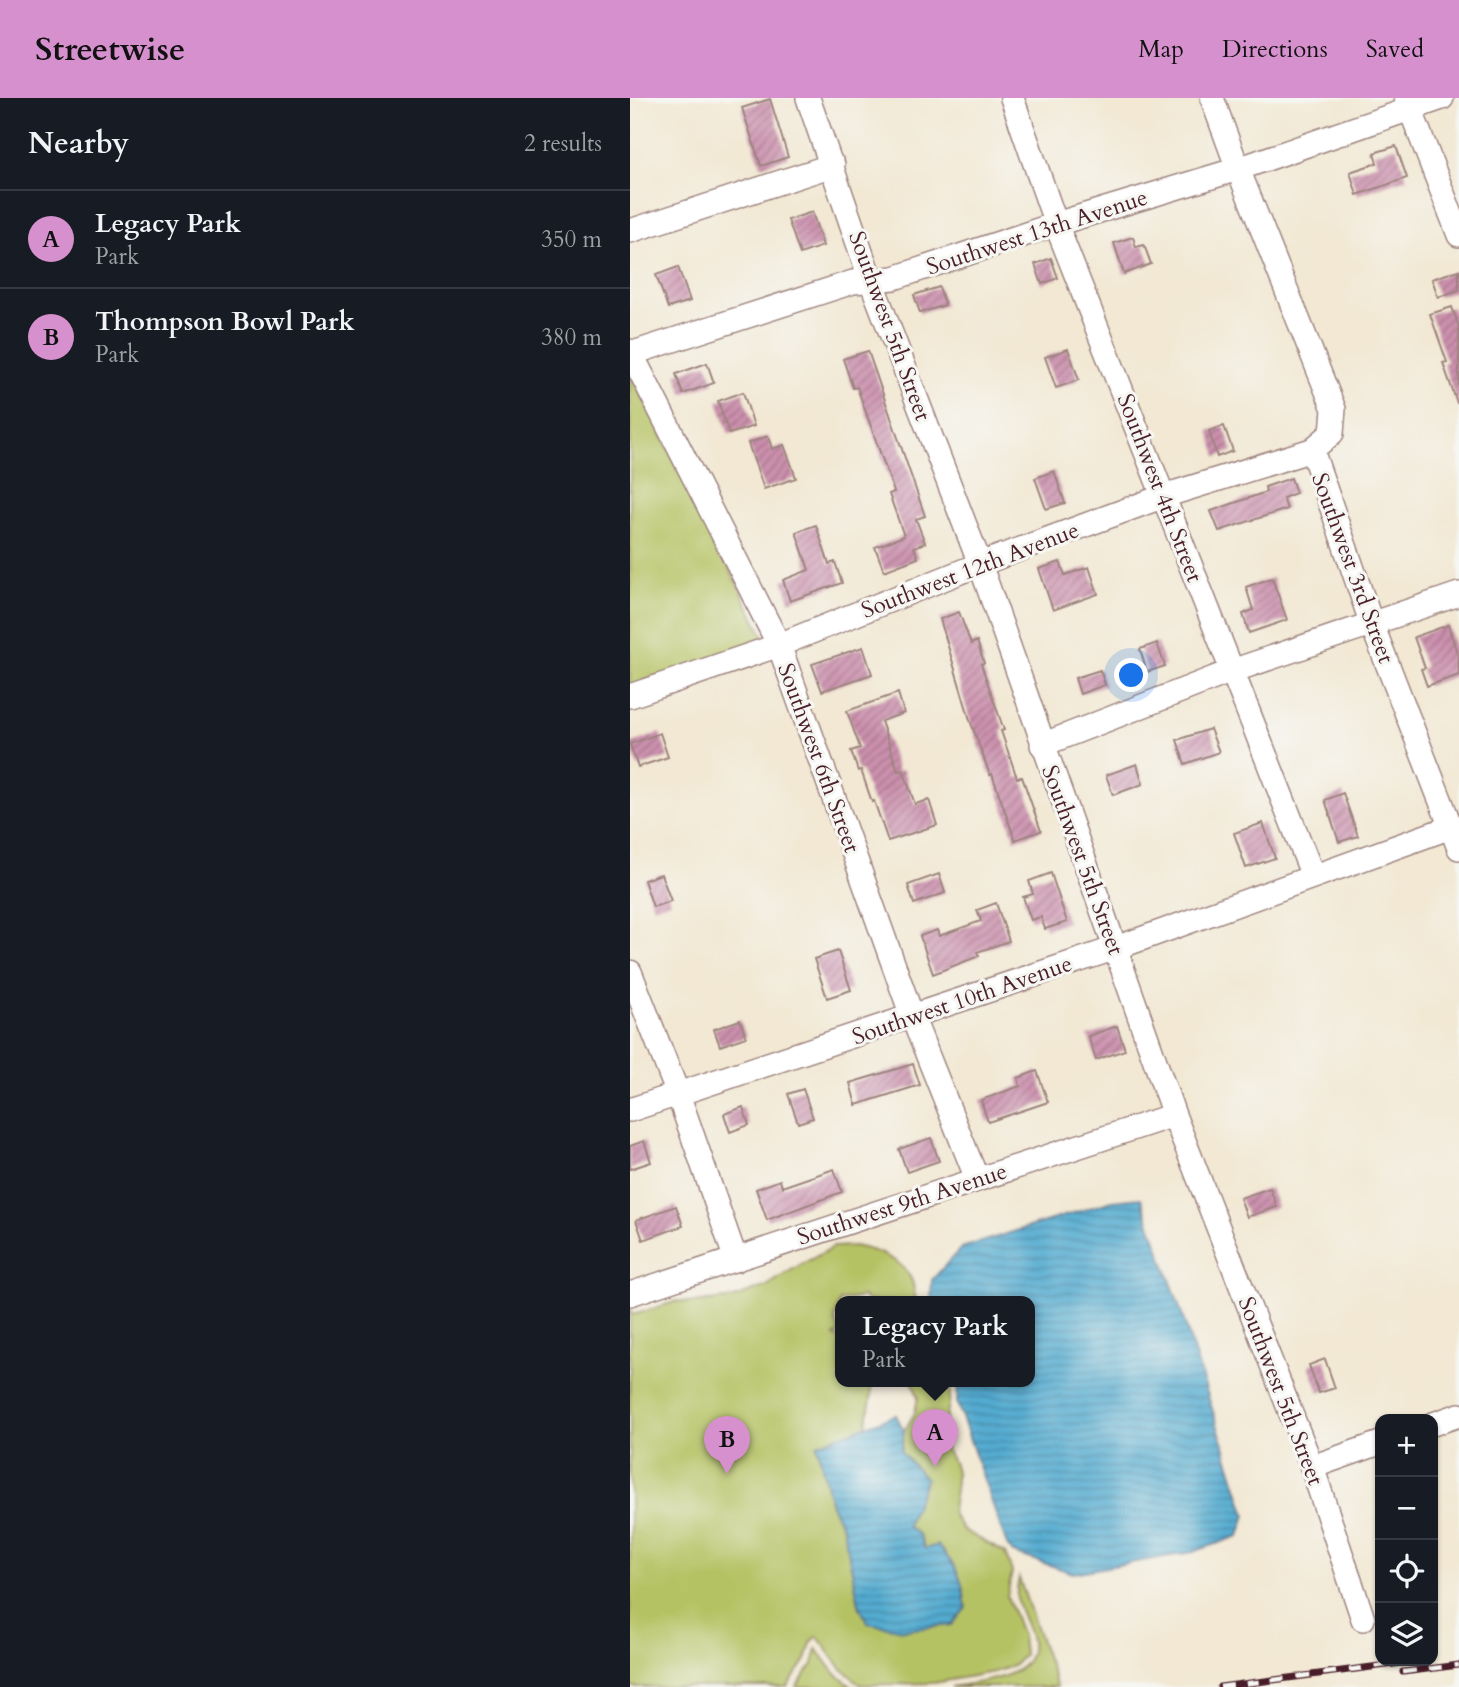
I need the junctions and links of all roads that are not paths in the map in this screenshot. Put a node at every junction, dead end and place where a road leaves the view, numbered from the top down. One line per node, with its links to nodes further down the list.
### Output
1 (808, 98): 6 (street, Southwest 5th Street)
2 (1012, 98): 8 (street, Southwest 4th Street)
3 (1212, 98): 7 (street, Southwest 3rd Street)
4 (1442, 98): 5 (street, Southwest 13th Avenue)
5 (1408, 103): 7 (street, Southwest 13th Avenue); 10 (street)
6 (833, 165): 9 (street); 11 (street, Southwest 5th Street)
7 (1238, 169): 8 (street, Southwest 13th Avenue); 13 (street, Southwest 3rd Street)
8 (1056, 224): 11 (street, Southwest 13th Avenue); 14 (street, Southwest 4th Street)
9 (630, 231)
10 (1459, 235)
11 (872, 281): 12 (street, Southwest 13th Avenue); 15 (street, Southwest 5th Street)
12 (630, 353): 18 (street, Southwest 6th Street)
13 (1312, 450): 14 (street, Southwest 12th Avenue); 17 (street, Southwest 3rd Street)
14 (1164, 496): 15 (street, Southwest 12th Avenue); 19 (street, Southwest 4th Street)
15 (980, 565): 18 (street, Southwest 12th Avenue); 21 (street, Southwest 5th Street)
16 (1459, 594): 17 (street)
17 (1371, 622): 19 (street); 22 (street, Southwest 3rd Street)
18 (779, 645): 20 (street, Southwest 12th Avenue); 26 (street, Southwest 6th Street)
19 (1232, 671): 21 (street); 23 (street, Southwest 4th Street)
20 (630, 696)
21 (1042, 745): 24 (street, Southwest 5th Street)
22 (1454, 826): 23 (street, Southwest 10th Avenue)
23 (1313, 876): 24 (street, Southwest 10th Avenue)
24 (1116, 948): 26 (street, Southwest 10th Avenue); 29 (street, Southwest 5th Street)
25 (630, 972): 27 (street)
26 (912, 1016): 27 (street, Southwest 10th Avenue); 30 (street, Southwest 6th Street)
27 (678, 1094): 28 (street, Southwest 10th Avenue); 31 (street)
28 (630, 1111)
29 (1174, 1115): 30 (street, Southwest 9th Avenue); 36 (street, Southwest 5th Street)
30 (977, 1179): 31 (street, Southwest 9th Avenue)
31 (736, 1260): 32 (street, Southwest 9th Avenue)
32 (630, 1294)
33 (1459, 1415): 34 (street)
34 (1438, 1422)
35 (1375, 1445): 36 (street)
36 (1312, 1467): 37 (street, Southwest 5th Street)
37 (1363, 1619)

